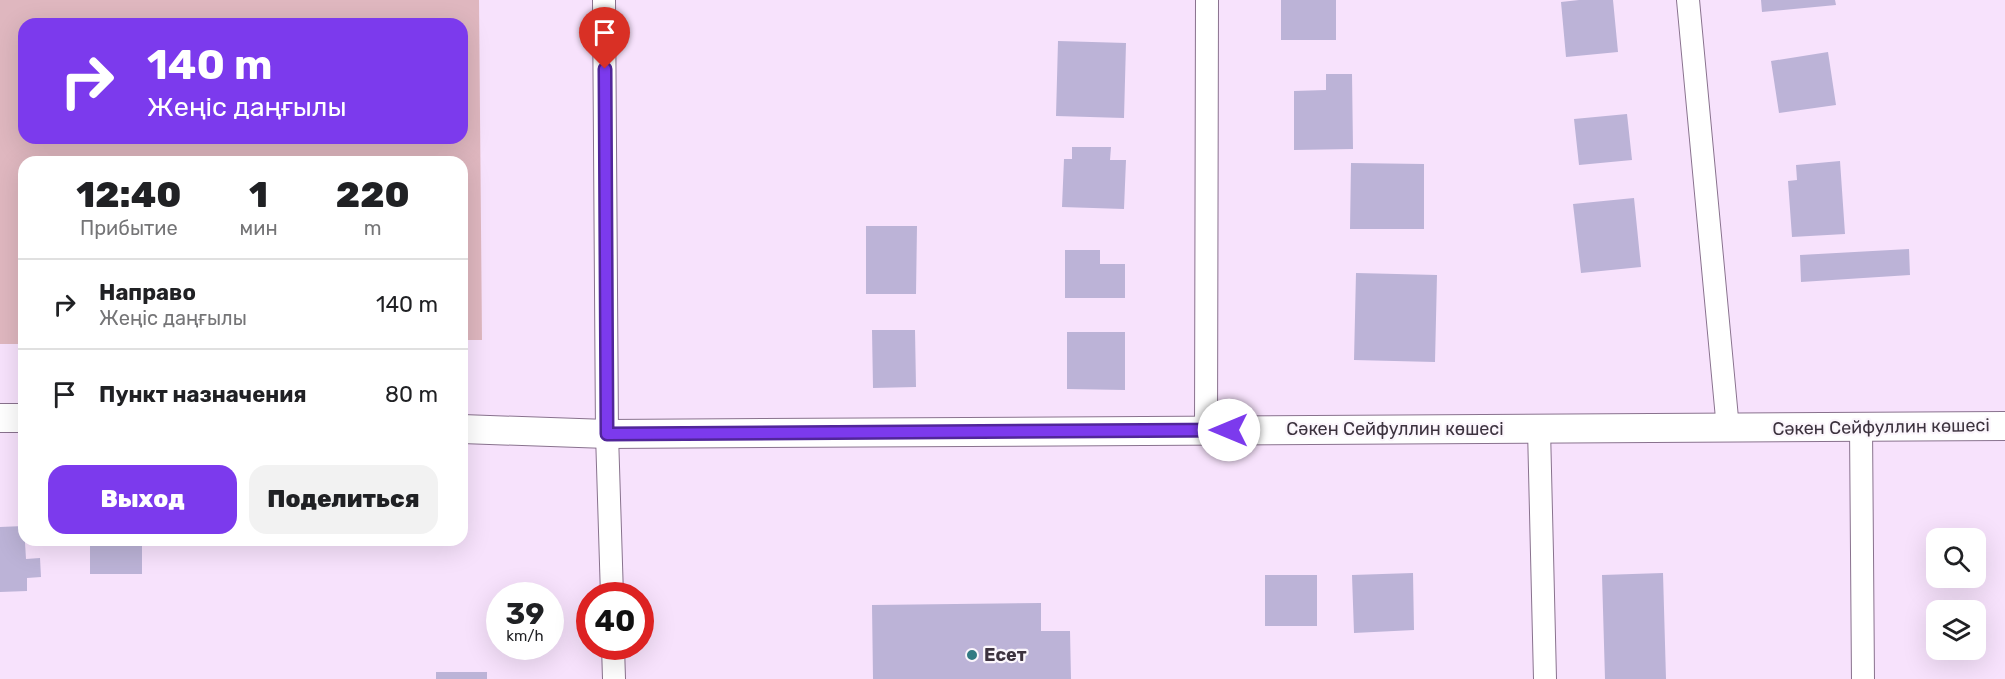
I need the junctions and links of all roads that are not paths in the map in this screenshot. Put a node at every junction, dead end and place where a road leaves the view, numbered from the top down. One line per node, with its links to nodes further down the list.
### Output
1 (604, 0): 12 (street)
2 (1207, 0): 11 (street)
3 (1688, 0): 10 (street)
4 (0, 418): 5 (street)
5 (18, 418)
6 (2005, 426): 7 (street, Сәкен Сейфуллин көшесі)
7 (1861, 427): 10 (street, Сәкен Сейфуллин көшесі); 17 (street)
8 (468, 429): 12 (street, Сәкен Сейфуллин көшесі)
9 (1539, 429): 10 (street, Сәкен Сейфуллин көшесі); 11 (street, Сәкен Сейфуллин көшесі); 16 (street)
10 (1728, 429)
11 (1206, 430): 12 (street, Сәкен Сейфуллин көшесі)
12 (607, 434): 13 (street)
13 (612, 582)
14 (613, 660): 15 (street)
15 (614, 679)
16 (1545, 679)
17 (1863, 679)

